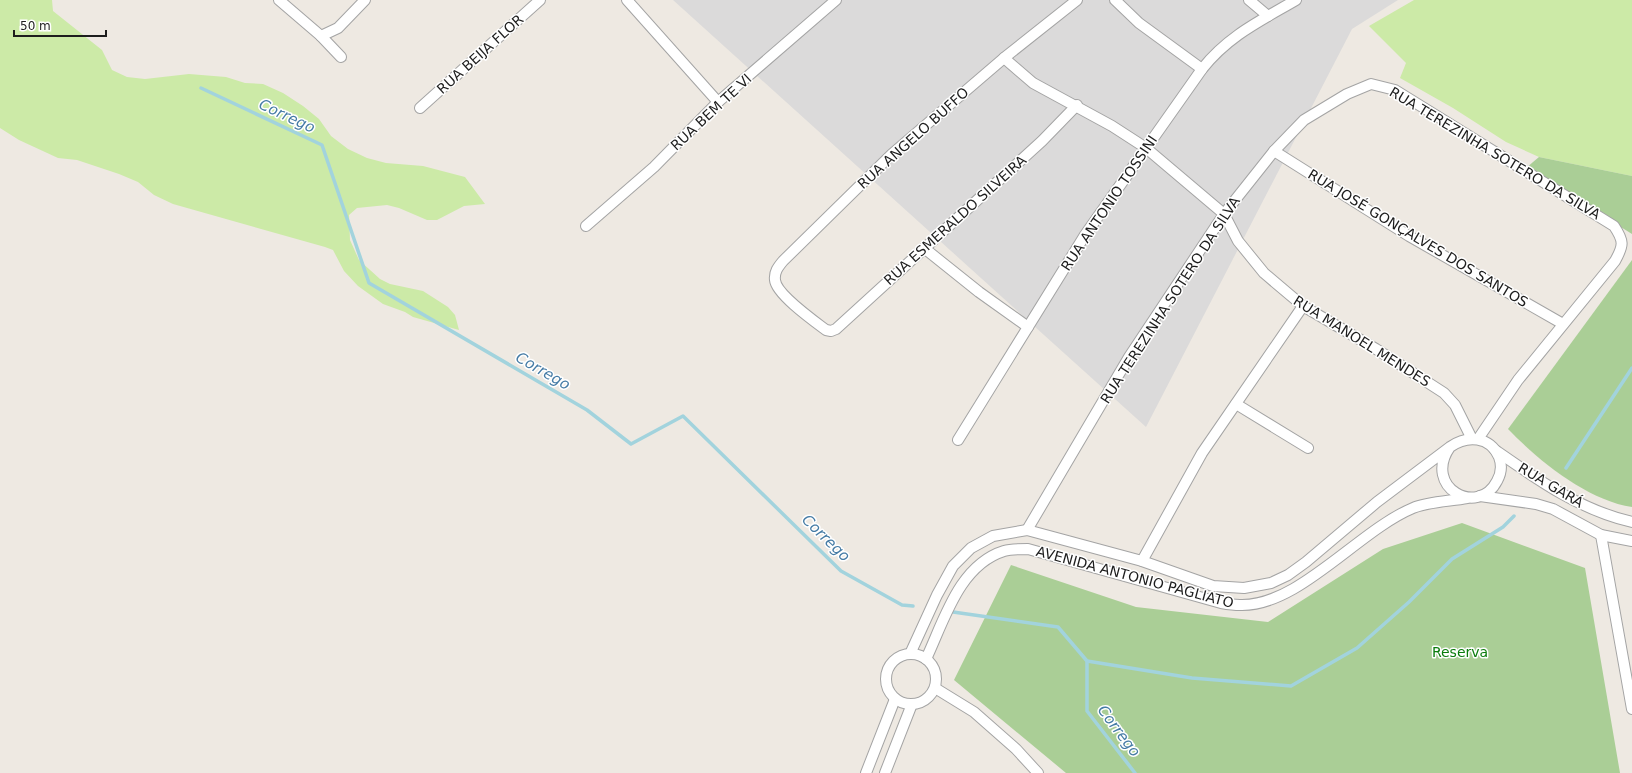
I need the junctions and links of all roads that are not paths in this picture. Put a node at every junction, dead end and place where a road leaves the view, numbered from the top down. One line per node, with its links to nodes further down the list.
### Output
1 (279, 0): 11 (street)
2 (365, 0): 11 (street)
3 (540, 0): 17 (street, RUA BEIJA FLOR)
4 (627, 0): 15 (street)
5 (836, 0): 15 (street, RUA BEM TE VI)
6 (1077, 0): 13 (street, RUA ANGELO BUFFO)
7 (1115, 0): 14 (street)
8 (1249, 0): 10 (street)
9 (1296, 0): 10 (street, RUA ANTONIO TOSSINI)
10 (1268, 16): 14 (street, RUA ANTONIO TOSSINI)
11 (321, 36): 12 (street)
12 (341, 57)
13 (1004, 58): 16 (street, RUA MANOEL MENDES); 26 (street, RUA ANGELO BUFFO)
14 (1202, 69): 18 (street, RUA ANTONIO TOSSINI)
15 (718, 102): 21 (street, RUA BEM TE VI)
16 (1077, 105): 18 (street, RUA MANOEL MENDES); 22 (street, RUA ESMERALDO SILVEIRA)
17 (420, 108)
18 (1146, 148): 20 (street, RUA MANOEL MENDES); 25 (street, RUA ANTONIO TOSSINI)
19 (1274, 151): 20 (street, RUA TEREZINHA SOTERO DA SILVA); 24 (street, RUA JOSÉ GONÇALVES DOS SANTOS); 24 (street, RUA TEREZINHA SOTERO DA SILVA)
20 (1224, 214): 23 (street, RUA MANOEL MENDES); 35 (street, RUA TEREZINHA SOTERO DA SILVA)
21 (586, 226)
22 (924, 248): 25 (street); 26 (street, RUA ESMERALDO SILVEIRA)
23 (1303, 306): 27 (street); 28 (street, RUA MANOEL MENDES)
24 (1562, 324): 28 (street, RUA TEREZINHA SOTERO DA SILVA)
25 (1028, 327): 29 (street, RUA ANTONIO TOSSINI)
26 (831, 331)
27 (1236, 404): 31 (street); 38 (street)
28 (1475, 439): 30 (street); 32 (street)
29 (958, 440)
30 (1450, 447): 33 (street); 38 (street, AVENIDA ANTONIO PAGLIATO)
31 (1308, 448)
32 (1495, 450): 33 (street); 34 (street, RUA GARÁ)
33 (1475, 497): 36 (street, AVENIDA ANTONIO PAGLIATO); 40 (street, AVENIDA ANTONIO PAGLIATO)
34 (1632, 522)
35 (1027, 530): 38 (street, AVENIDA ANTONIO PAGLIATO); 39 (street, AVENIDA ANTONIO PAGLIATO)
36 (1601, 535): 37 (street, AVENIDA ANTONIO PAGLIATO); 44 (street)
37 (1632, 541)
38 (1142, 561)
39 (910, 654): 40 (street); 42 (street)
40 (926, 660): 41 (street)
41 (935, 688): 43 (street); 47 (street)
42 (895, 698): 43 (street); 45 (street)
43 (912, 704): 46 (street)
44 (1632, 709)
45 (866, 773)
46 (885, 773)
47 (1038, 773)

